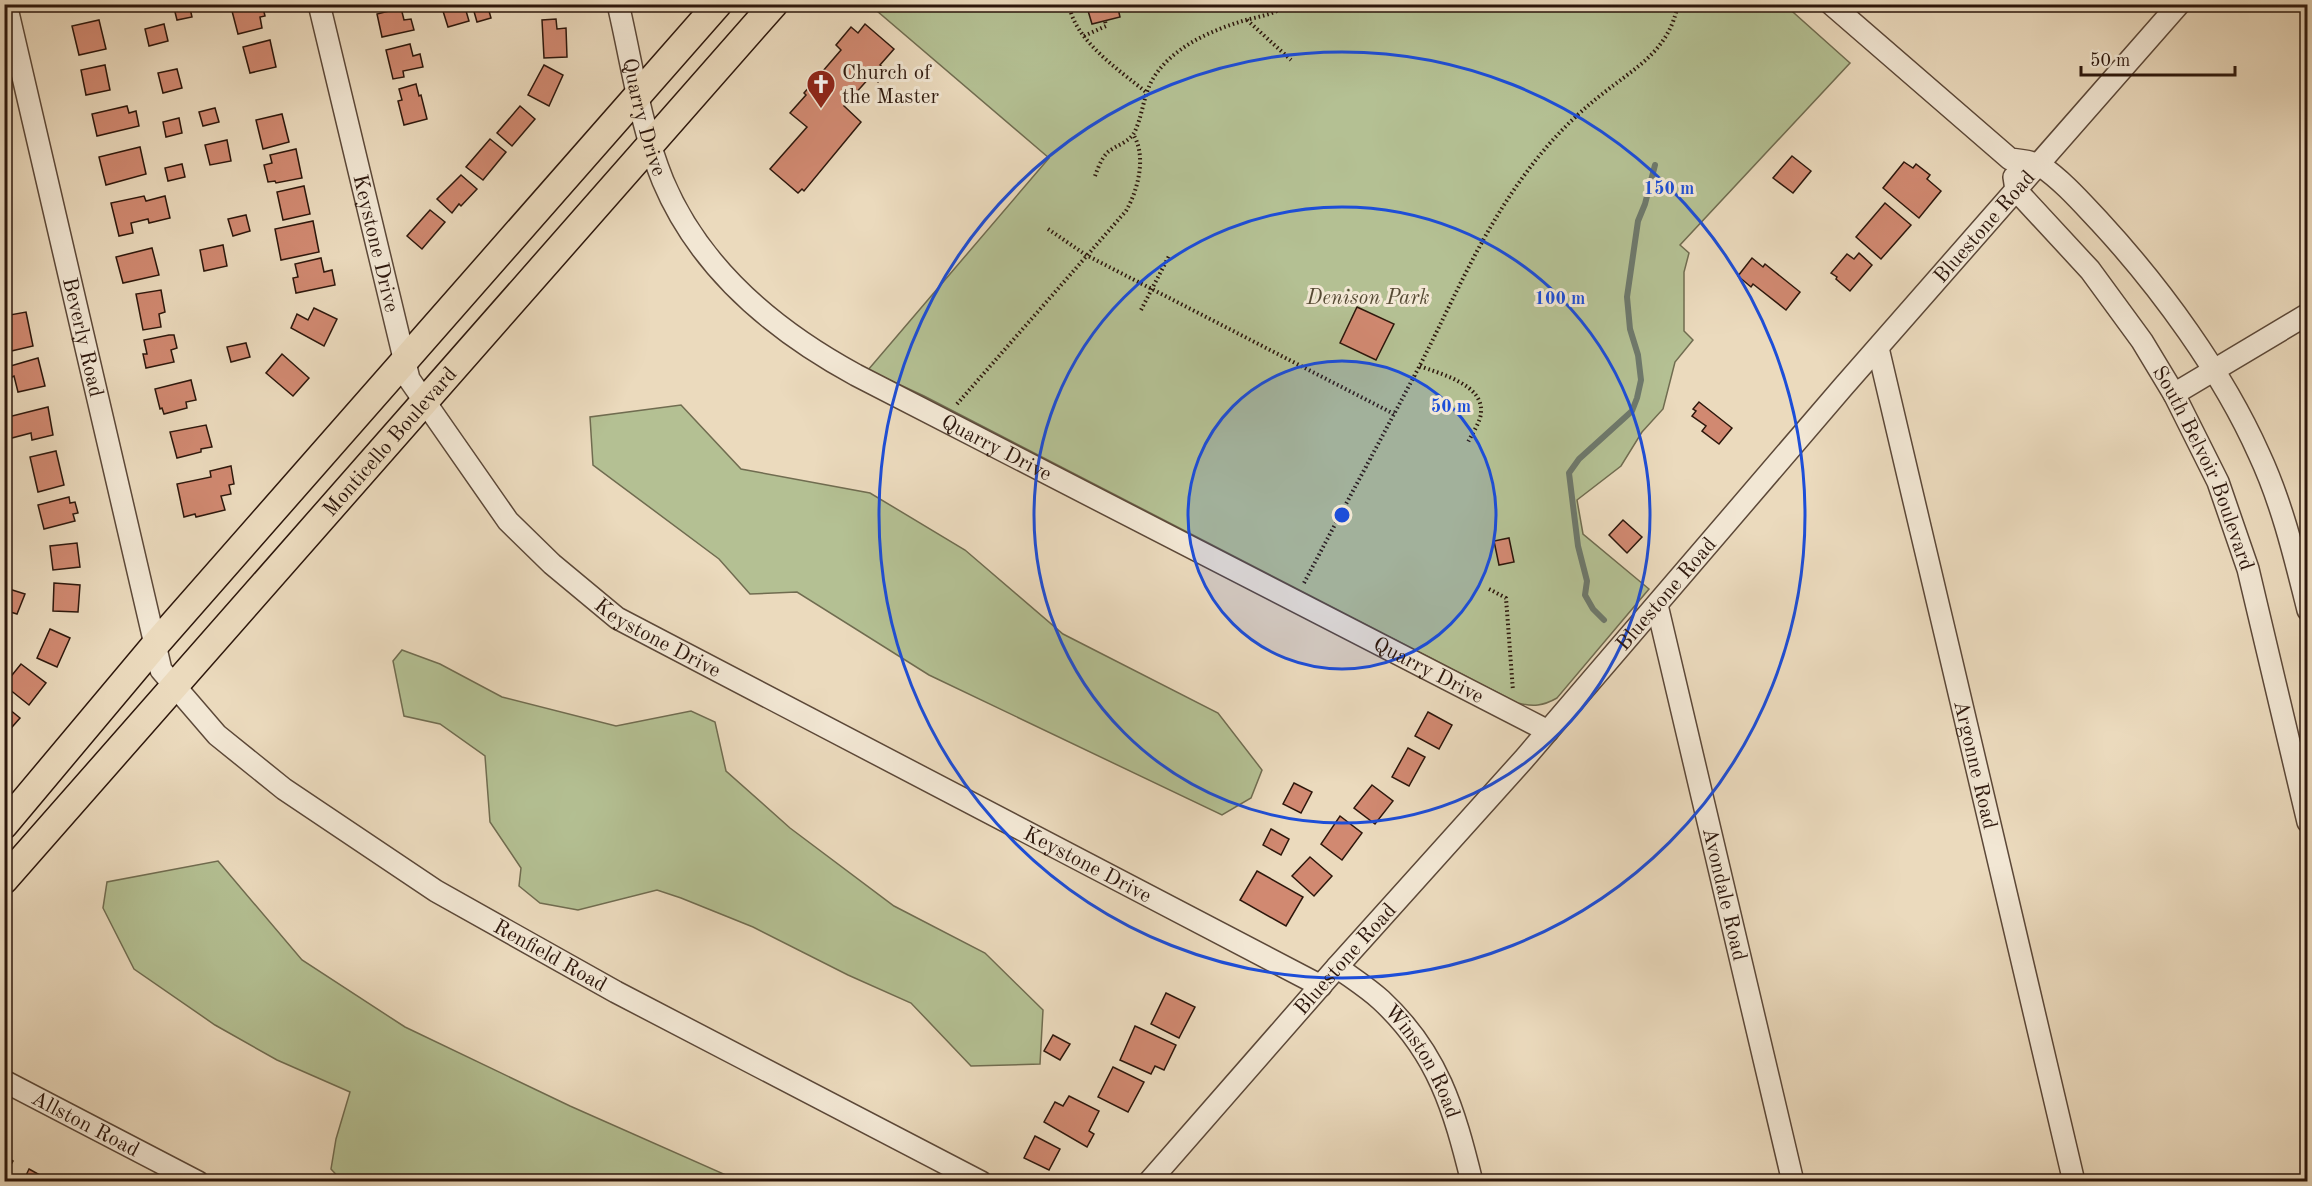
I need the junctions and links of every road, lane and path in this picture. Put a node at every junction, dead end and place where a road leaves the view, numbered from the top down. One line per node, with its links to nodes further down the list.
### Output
1 (6, 4): 42 (street, Beverly Road)
2 (319, 4): 30 (street, Keystone Drive)
3 (618, 4): 16 (street, Quarry Drive)
4 (718, 4): 16 (main road, Monticello Boulevard)
5 (774, 4): 18 (main road, Monticello Boulevard)
6 (1069, 4): 13 (path)
7 (1289, 4): 11 (path)
8 (1678, 4): 31 (path)
9 (1830, 4): 19 (street)
10 (2179, 4): 20 (street, Bluestone Road)
11 (1246, 20): 14 (path); 15 (path)
12 (1105, 21): 13 (path)
13 (1084, 36): 15 (path)
14 (1291, 60)
15 (1146, 92): 17 (path)
16 (638, 96): 18 (street, Quarry Drive); 30 (main road, Monticello Boulevard)
17 (1133, 134): 21 (path); 24 (path)
18 (651, 145): 34 (main road, Monticello Boulevard); 44 (street, Quarry Drive)
19 (2010, 159): 20 (street); 22 (street)
20 (2039, 165): 22 (street, Bluestone Road); 32 (street)
21 (1095, 176)
22 (2016, 190): 29 (street, Bluestone Road); 33 (street, South Belvoir Boulevard)
23 (1048, 229): 24 (path)
24 (1086, 255): 26 (path); 35 (path)
25 (1169, 256): 26 (path)
26 (1152, 290): 27 (path); 36 (path)
27 (1141, 310)
28 (2307, 314): 32 (street)
29 (1878, 348): 40 (street, Bluestone Road); 56 (street, Argonne Road)
30 (404, 360): 34 (street, Keystone Drive); 42 (main road, Monticello Boulevard)
31 (1420, 366): 36 (path); 37 (path)
32 (2212, 371): 33 (street); 41 (street)
33 (2174, 394): 45 (street, South Belvoir Boulevard)
34 (425, 402): 42 (main road, Monticello Boulevard); 49 (street, Keystone Drive)
35 (957, 404)
36 (1394, 414): 38 (path)
37 (1468, 442)
38 (1304, 583)
39 (1489, 589): 43 (path)
40 (1657, 606): 44 (street, Bluestone Road); 55 (street, Avondale Road)
41 (2307, 610)
42 (164, 667): 46 (main road, Monticello Boulevard); 47 (main road, Monticello Boulevard); 52 (street, Renfield Road)
43 (1513, 691)
44 (1548, 730): 48 (street, Bluestone Road)
45 (2307, 822)
46 (4, 825)
47 (4, 880)
48 (1337, 967): 49 (street, Bluestone Road); 54 (street, Winston Road)
49 (1321, 986): 53 (street, Bluestone Road)
50 (4, 1081): 51 (street, Allston Road)
51 (198, 1182)
52 (981, 1182)
53 (1149, 1182)
54 (1472, 1182)
55 (1793, 1182)
56 (2074, 1182)

